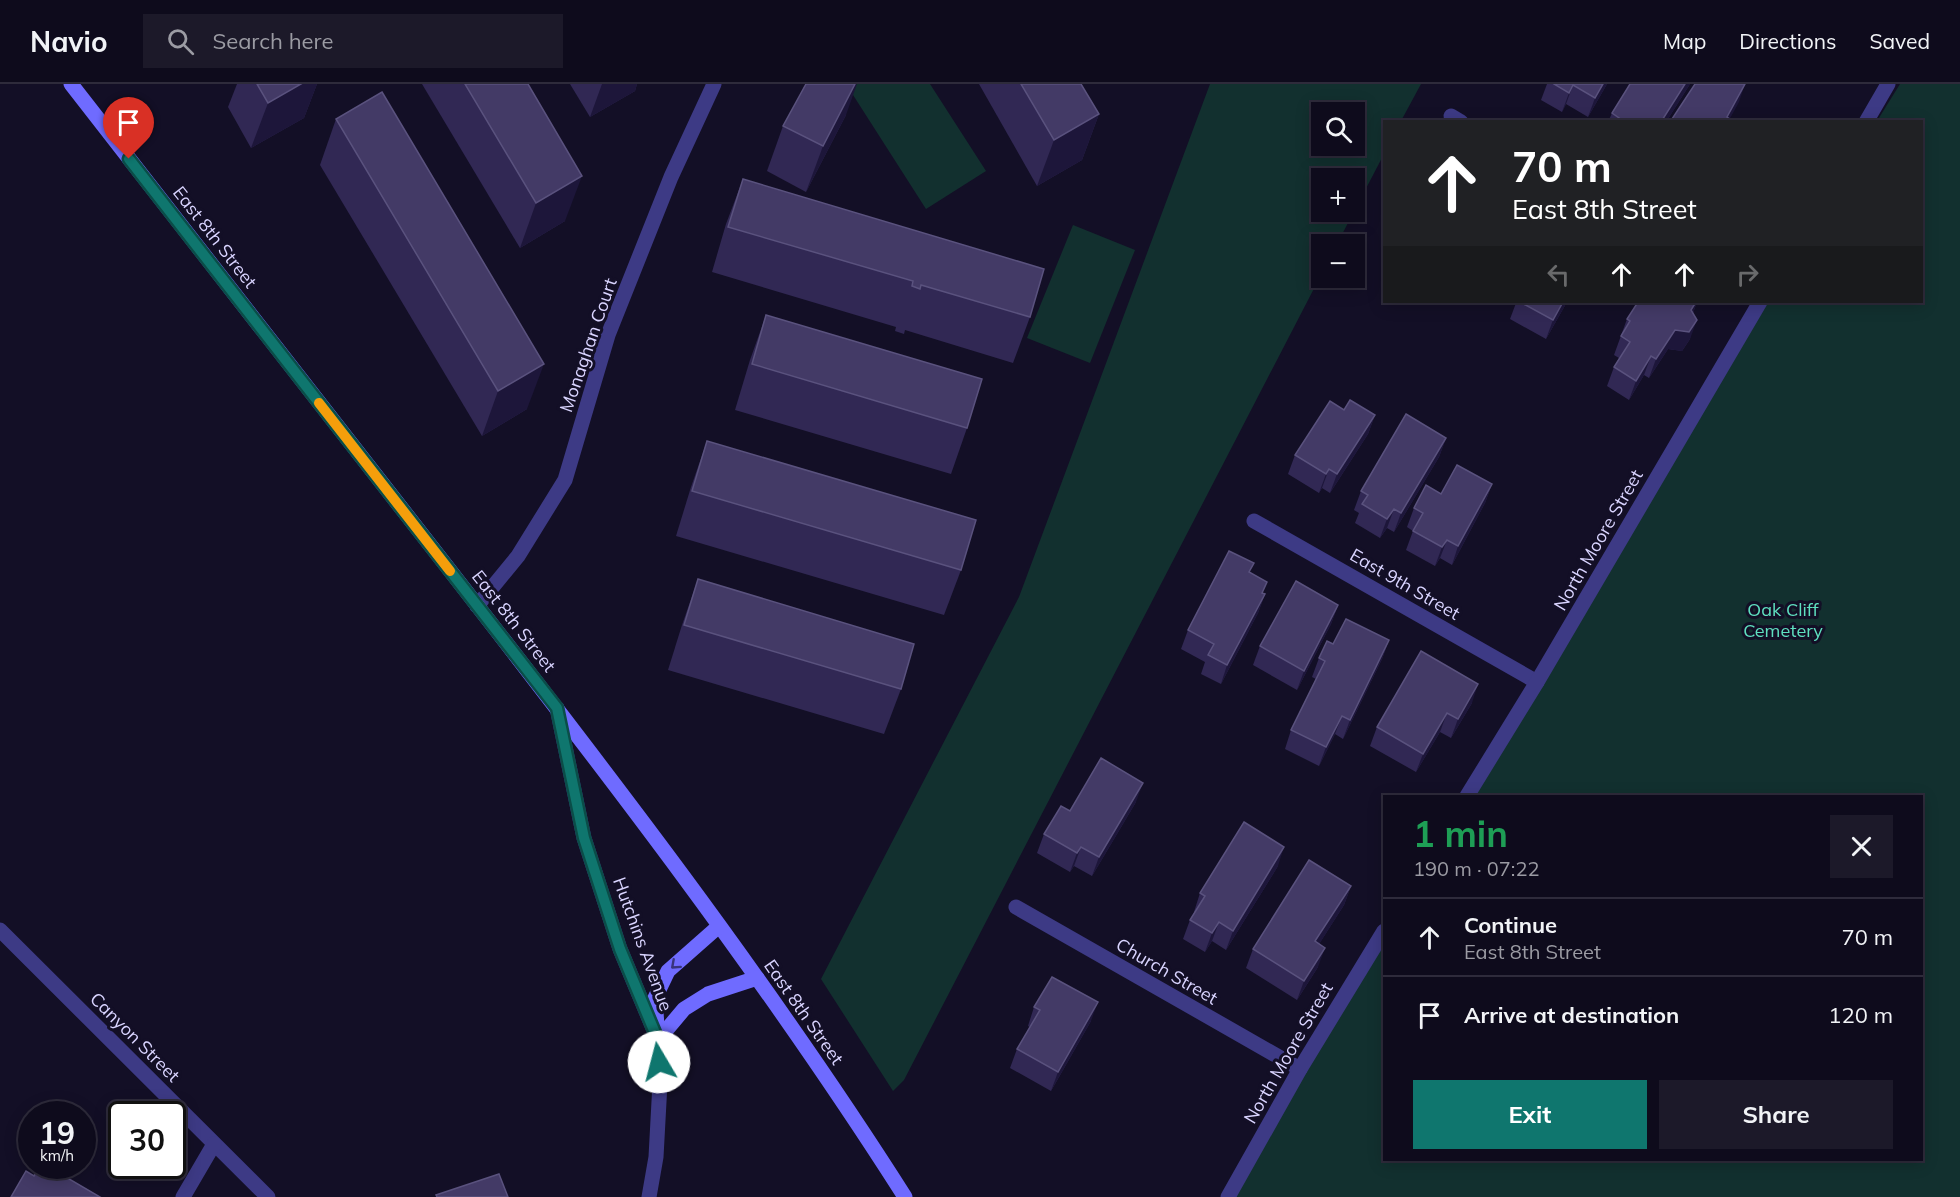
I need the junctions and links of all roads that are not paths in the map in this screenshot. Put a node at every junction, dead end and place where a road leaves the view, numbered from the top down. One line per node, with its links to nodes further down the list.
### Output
1 (71, 84): 7 (main road, East 8th Street)
2 (714, 84): 7 (street, Monaghan Court)
3 (1888, 84): 4 (street)
4 (1867, 120)
5 (1759, 303): 8 (street, North Moore Street)
6 (1254, 520): 8 (street, East 9th Street)
7 (477, 606): 9 (main road, East 8th Street)
8 (1537, 682): 10 (street, North Moore Street)
9 (557, 708): 12 (main road, East 8th Street); 16 (street, Hutchins Avenue)
10 (1468, 795)
11 (1016, 907): 17 (street, Church Street)
12 (719, 926): 15 (main road, East 8th Street); 16 (main road, one-way to 16)
13 (0, 930): 18 (street, Canyon Street)
14 (1383, 933): 17 (street, North Moore Street)
15 (757, 978): 16 (main road); 22 (main road, East 8th Street)
16 (658, 1040): 21 (street, Hutchins Avenue)
17 (1300, 1069): 23 (street, North Moore Street)
18 (214, 1144): 19 (street); 20 (street, Canyon Street)
19 (183, 1197)
20 (268, 1197)
21 (650, 1197)
22 (905, 1197)
23 (1228, 1197)

